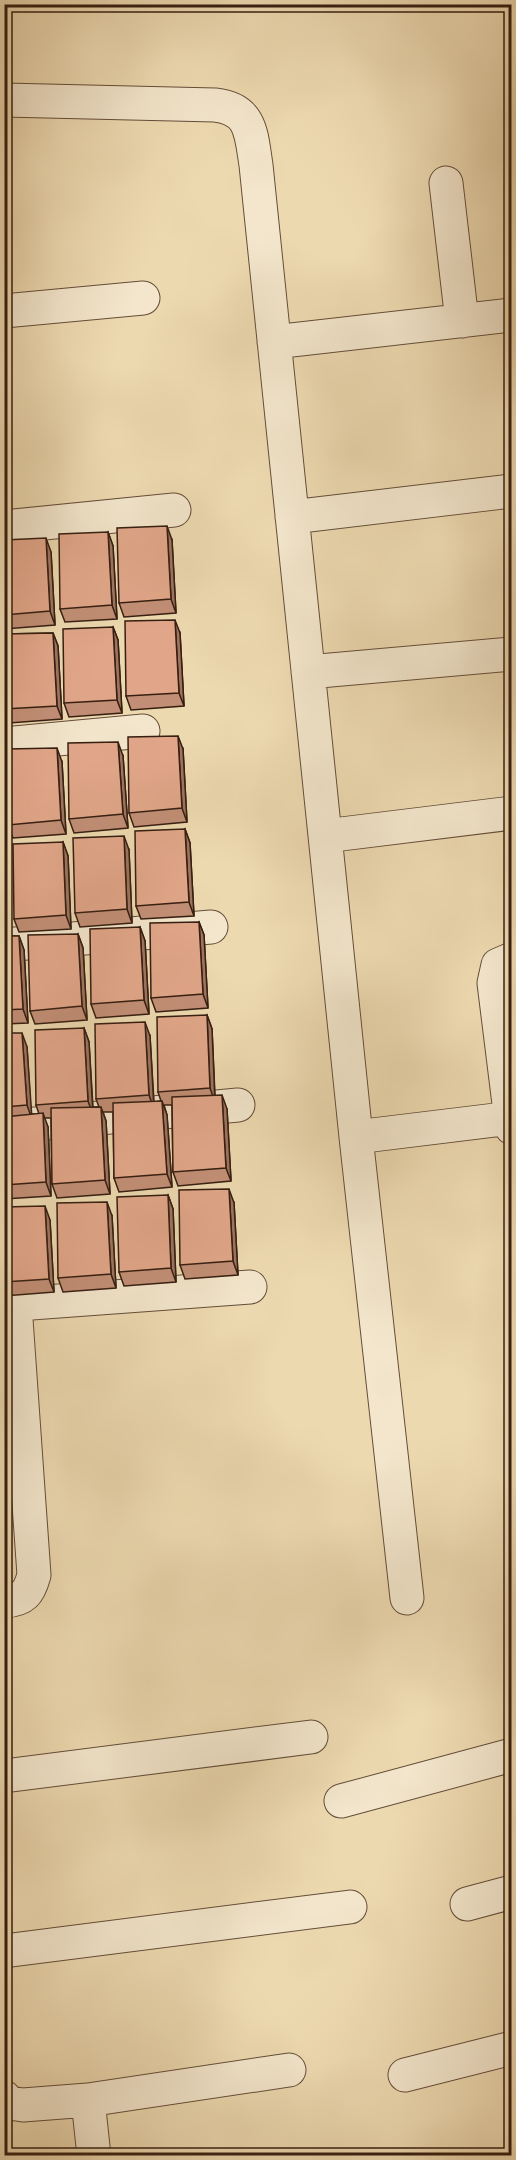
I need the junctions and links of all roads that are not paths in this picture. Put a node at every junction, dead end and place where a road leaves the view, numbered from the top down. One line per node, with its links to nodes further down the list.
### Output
1 (4, 100): 7 (street)
2 (446, 183): 6 (street)
3 (143, 298): 4 (street)
4 (4, 311)
5 (512, 315): 6 (street)
6 (462, 321): 7 (street)
7 (274, 342): 10 (street)
8 (512, 491): 10 (street)
9 (174, 510): 11 (street)
10 (291, 517): 13 (street)
11 (4, 527)
12 (512, 654): 13 (street)
13 (308, 672): 17 (street)
14 (143, 731): 15 (street)
15 (4, 744)
16 (512, 813): 17 (street)
17 (325, 836): 24 (street)
18 (211, 927): 19 (street)
19 (4, 945)
20 (512, 959): 22 (street)
21 (238, 1105): 23 (street)
22 (511, 1122): 24 (street)
23 (4, 1127)
24 (356, 1137): 28 (street)
25 (250, 1287): 26 (street)
26 (10, 1305): 27 (street)
27 (16, 1451): 29 (street)
28 (406, 1598)
29 (4, 1601)
30 (311, 1737): 32 (street)
31 (512, 1755): 33 (street)
32 (4, 1776)
33 (341, 1801)
34 (512, 1892): 35 (street)
35 (467, 1904)
36 (350, 1907): 37 (street)
37 (4, 1951)
38 (512, 2048): 40 (street)
39 (289, 2070): 41 (street)
40 (405, 2075)
41 (88, 2100): 42 (street); 43 (street)
42 (10, 2109)
43 (94, 2156)

